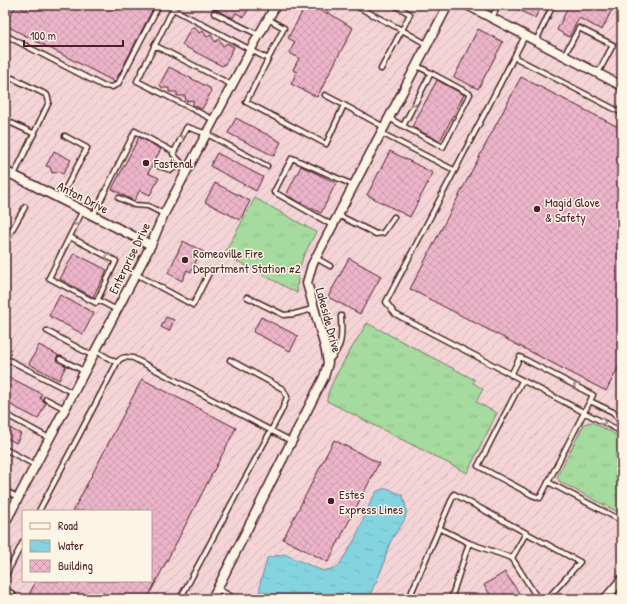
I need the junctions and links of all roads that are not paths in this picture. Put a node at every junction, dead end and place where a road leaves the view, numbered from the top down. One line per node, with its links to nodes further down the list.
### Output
1 (159, 5): 14 (lane)
2 (276, 5): 12 (street, Enterprise Drive)
3 (354, 5): 13 (lane)
4 (394, 5): 13 (lane)
5 (448, 5): 19 (street, Lakeside Drive)
6 (467, 5): 9 (street)
7 (498, 5): 11 (lane)
8 (553, 5): 17 (lane)
9 (477, 7): 11 (street)
10 (214, 13): 15 (lane)
11 (492, 18): 16 (street)
12 (268, 19): 15 (street, Enterprise Drive); 23 (lane)
13 (402, 30): 19 (lane); 25 (lane)
14 (5, 35)
15 (259, 35): 20 (street, Enterprise Drive)
16 (525, 35): 17 (street); 22 (lane)
17 (536, 41): 21 (street)
18 (154, 45): 20 (lane); 30 (lane); 37 (lane)
19 (428, 45): 24 (street, Lakeside Drive)
20 (251, 49): 23 (lane); 30 (street, Enterprise Drive)
21 (564, 56): 27 (street); 27 (lane)
22 (514, 57): 34 (lane); 48 (lane)
23 (268, 59): 33 (lane)
24 (416, 66): 26 (lane); 35 (street, Lakeside Drive)
25 (382, 69)
26 (431, 73): 38 (lane, one-way to 26); 38 (lane)
27 (598, 74): 31 (street)
28 (622, 75): 31 (lane)
29 (5, 84): 40 (lane)
30 (232, 85): 37 (street, Enterprise Drive)
31 (620, 85)
32 (325, 95): 33 (lane)
33 (344, 105): 39 (lane)
34 (622, 113)
35 (389, 118): 38 (lane); 39 (street, Lakeside Drive)
36 (5, 120): 40 (lane)
37 (214, 120): 41 (street, Enterprise Drive)
38 (403, 126)
39 (382, 130): 48 (lane); 51 (street, Lakeside Drive)
40 (35, 134): 50 (lane)
41 (207, 134): 43 (lane, one-way to 41); 46 (lane); 47 (street, Enterprise Drive)
42 (65, 136): 53 (lane)
43 (174, 150): 44 (lane); 58 (lane)
44 (180, 164): 45 (lane); 47 (lane)
45 (158, 166)
46 (267, 166)
47 (188, 170): 56 (street, Enterprise Drive)
48 (454, 170): 81 (lane)
49 (5, 171): 50 (street, Anton Drive)
50 (14, 175): 53 (street, Anton Drive)
51 (354, 186): 57 (street, Lakeside Drive); 60 (lane)
52 (119, 198): 56 (lane)
53 (60, 199): 55 (street, Anton Drive)
54 (24, 207): 62 (lane)
55 (83, 210): 58 (street, Anton Drive); 61 (lane, one-way to 61)
56 (164, 214): 63 (street, Enterprise Drive)
57 (338, 215): 59 (lane); 60 (street, Lakeside Drive)
58 (93, 216): 63 (street, Anton Drive)
59 (394, 217)
60 (333, 225): 64 (street, Lakeside Drive)
61 (70, 237): 69 (lane, one-way to 61); 69 (lane)
62 (5, 242)
63 (151, 245): 67 (street, Enterprise Drive)
64 (316, 258): 65 (lane); 70 (street, Lakeside Drive)
65 (330, 266)
66 (210, 271): 67 (lane)
67 (136, 274): 71 (street, Enterprise Drive)
68 (247, 297): 70 (lane)
69 (98, 300): 71 (lane)
70 (313, 309): 78 (street, Lakeside Drive)
71 (117, 310): 74 (street, Enterprise Drive)
72 (341, 316): 78 (lane)
73 (47, 331): 74 (lane)
74 (94, 354): 79 (lane); 80 (street, Enterprise Drive)
75 (7, 359): 83 (lane)
76 (60, 359): 80 (lane)
77 (230, 360): 90 (lane)
78 (328, 362): 93 (street, Lakeside Drive)
79 (116, 363): 90 (lane); 100 (lane)
80 (84, 372): 83 (street, Enterprise Drive)
81 (511, 375): 82 (lane); 85 (lane, one-way to 81)
82 (522, 381): 87 (lane); 96 (lane)
83 (74, 392): 86 (street, Enterprise Drive)
84 (46, 399): 86 (lane)
85 (590, 401): 87 (lane); 89 (lane)
86 (65, 409): 92 (street, Enterprise Drive)
87 (584, 412): 91 (lane, one-way to 91); 96 (lane)
88 (5, 414): 92 (lane)
89 (622, 424)
90 (271, 431): 93 (lane); 114 (lane)
91 (622, 432)
92 (50, 438): 95 (street, Enterprise Drive)
93 (291, 441): 110 (street, Lakeside Drive)
94 (5, 450): 95 (lane)
95 (35, 466): 98 (street, Enterprise Drive)
96 (548, 482): 101 (lane)
97 (5, 491): 98 (lane)
98 (19, 497): 99 (street, Enterprise Drive)
99 (9, 507): 102 (street, Enterprise Drive)
100 (40, 510)
101 (622, 522)
102 (5, 523)
103 (439, 528): 104 (lane); 105 (lane); 117 (lane)
104 (526, 533): 107 (lane); 112 (lane)
105 (469, 543): 107 (lane); 118 (lane)
106 (22, 544): 108 (lane)
107 (512, 558): 119 (lane)
108 (5, 577)
109 (622, 579): 120 (street)
110 (216, 588): 115 (street, Lakeside Drive); 116 (lane)
111 (5, 589): 113 (lane)
112 (549, 598)
113 (14, 599)
114 (180, 599)
115 (212, 599)
116 (236, 599)
117 (412, 599)
118 (451, 599)
119 (538, 599)
120 (605, 599)

